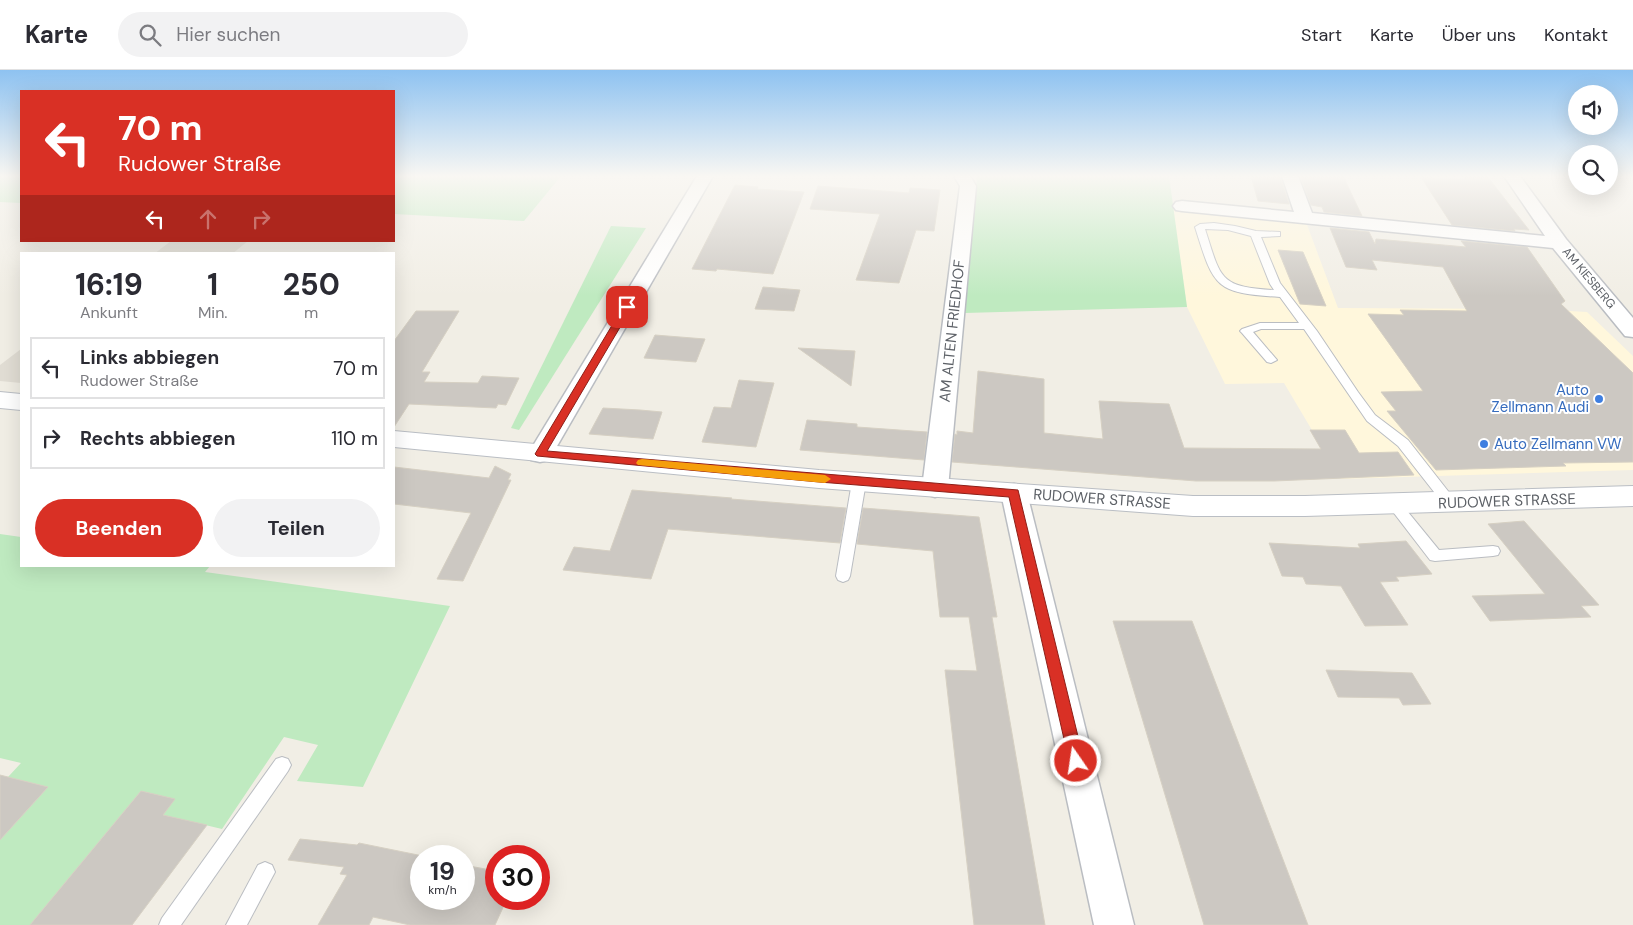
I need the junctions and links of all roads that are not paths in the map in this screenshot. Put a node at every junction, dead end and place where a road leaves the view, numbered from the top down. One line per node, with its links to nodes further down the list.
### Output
1 (681, 216): 16 (street)
2 (965, 216): 18 (street, AM ALTEN FRIEDHOF)
3 (1283, 216): 5 (street)
4 (1540, 216): 8 (street, AM KIESBERG)
5 (1305, 218): 8 (street)
6 (1255, 234): 7 (lane); 9 (lane); 9 (lane)
7 (1277, 234)
8 (1559, 243): 11 (street, AM KIESBERG)
9 (1283, 294): 10 (lane)
10 (1308, 326): 12 (lane); 21 (lane)
11 (1633, 331)
12 (1271, 360)
13 (0, 400): 14 (street)
14 (20, 402)
15 (395, 439): 16 (street, RUDOWER STRASSE)
16 (540, 454): 17 (street, RUDOWER STRASSE)
17 (859, 482): 18 (street, RUDOWER STRASSE); 24 (lane)
18 (935, 488): 19 (street, RUDOWER STRASSE)
19 (1014, 493): 22 (street, RUDOWER STRASSE); 29 (street)
20 (1633, 496): 21 (street, RUDOWER STRASSE)
21 (1450, 503): 22 (street, RUDOWER STRASSE)
22 (1394, 504): 23 (lane)
23 (1493, 551)
24 (843, 576)
25 (282, 765): 27 (lane)
26 (265, 872): 28 (lane)
27 (169, 925)
28 (236, 925)
29 (1114, 925)

